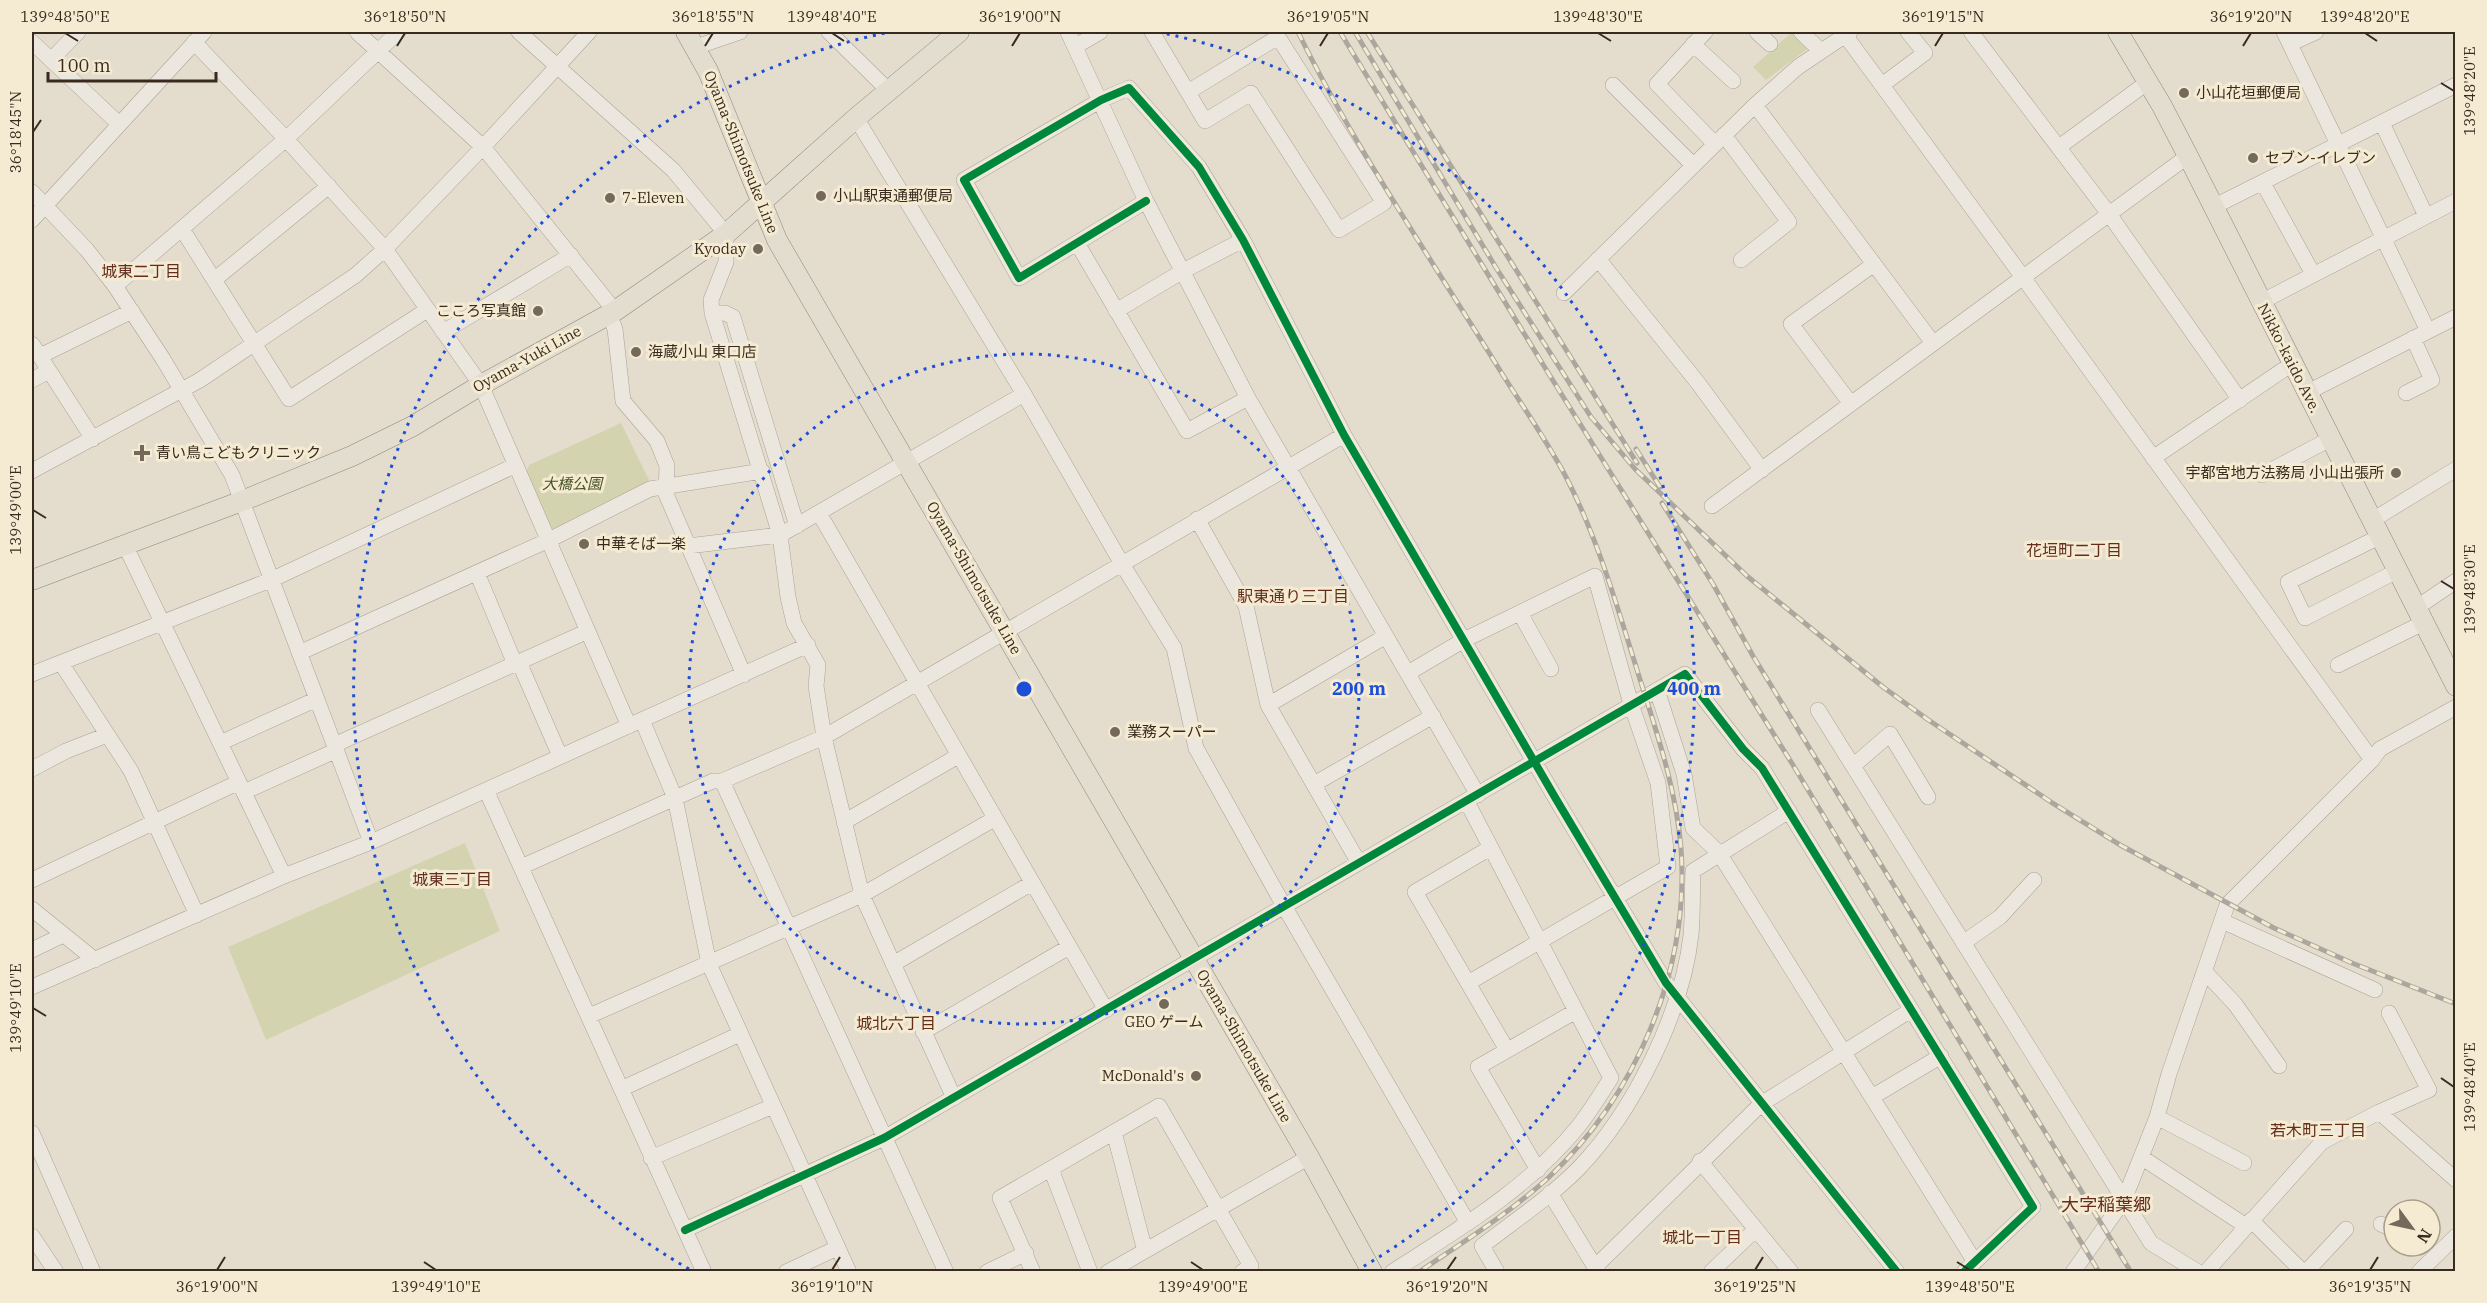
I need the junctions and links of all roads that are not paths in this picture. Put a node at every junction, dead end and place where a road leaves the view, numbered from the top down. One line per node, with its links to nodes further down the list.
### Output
1 (78, 32): 29 (street)
2 (357, 32): 28 (street)
3 (398, 32): 28 (street)
4 (519, 32): 30 (street)
5 (589, 32): 30 (street)
6 (740, 32): 21 (street)
7 (829, 32): 36 (street)
8 (959, 32): 36 (main road, Oyama-Yuki Line)
9 (1068, 32): 26 (street)
10 (1100, 32): 26 (street)
11 (1152, 32): 37 (street)
12 (1705, 32): 24 (street)
13 (1757, 32): 25 (street)
14 (1801, 32): 27 (street)
15 (1908, 32): 34 (street)
16 (1971, 32): 47 (street)
17 (2118, 32): 32 (main road, Nikko-kaido Ave.)
18 (2316, 32): 22 (street)
19 (1847, 33): 27 (street); 34 (street)
20 (199, 37): 41 (street); 43 (street)
21 (695, 37): 55 (main road, Oyama-Shimotsuke Line)
22 (2287, 38): 45 (street)
23 (32, 42): 29 (street)
24 (1693, 44): 31 (street); 44 (street)
25 (1770, 44)
26 (1076, 46): 38 (street)
27 (1821, 51): 39 (street)
28 (379, 52): 43 (street); 46 (street)
29 (51, 60): 41 (street)
30 (558, 67): 46 (street); 62 (street)
31 (1733, 81)
32 (2148, 82): 47 (street); 48 (main road, Nikko-kaido Ave.)
33 (1613, 85): 49 (street)
34 (1882, 85): 73 (street)
35 (2456, 85): 42 (street)
36 (888, 91): 40 (main road, Oyama-Yuki Line)
37 (1188, 92): 37 (street)
38 (1101, 100): 53 (street); 64 (street); 65 (street)
39 (1755, 105): 44 (street); 70 (street)
40 (856, 118): 55 (main road, Oyama-Yuki Line); 97 (street)
41 (118, 123): 56 (street)
42 (2382, 123): 45 (street); 59 (street)
43 (286, 139): 51 (street); 61 (street)
44 (1719, 140): 49 (street); 69 (street)
45 (2338, 146): 50 (street); 63 (street)
46 (483, 147): 66 (street); 67 (street)
47 (2059, 147): 58 (street)
48 (2188, 156): 57 (main road, Nikko-kaido Ave.); 58 (street)
49 (1693, 165): 68 (street)
50 (2263, 183): 57 (street); 72 (street)
51 (328, 186): 66 (street); 74 (street)
52 (32, 192): 56 (street)
53 (1146, 201): 65 (street); 71 (street)
54 (2456, 201): 59 (street)
55 (761, 203): 62 (main road, Oyama-Yuki Line); 106 (main road, Oyama-Shimotsuke Line)
56 (45, 204): 60 (street); 75 (street)
57 (2213, 207): 77 (main road, Nikko-kaido Ave.)
58 (2109, 214): 73 (street); 99 (street)
59 (2427, 216): 63 (street)
60 (32, 220)
61 (182, 229): 74 (street); 75 (street)
62 (726, 234): 81 (main road, Oyama-Yuki Line); 82 (street)
63 (2382, 238): 72 (street); 84 (street)
64 (1243, 240): 71 (street); 101 (street)
65 (1077, 243): 80 (street)
66 (385, 249): 78 (street); 88 (street)
67 (571, 255): 81 (street); 85 (street)
68 (1598, 259): 76 (street); 110 (street)
69 (1741, 260)
70 (1874, 264): 87 (street); 100 (street)
71 (1183, 271): 80 (street); 98 (street)
72 (2313, 274): 77 (street)
73 (2022, 276): 87 (street); 104 (street)
74 (214, 280): 88 (street)
75 (115, 286): 79 (street)
76 (1564, 293)
77 (2261, 302): 90 (main road, Nikko-kaido Ave.)
78 (427, 310): 85 (street); 88 (street)
79 (132, 311): 89 (street); 94 (street)
80 (1116, 311): 98 (street)
81 (612, 312): 93 (main road, Oyama-Yuki Line); 114 (street)
82 (712, 313): 105 (street); 108 (street)
83 (2456, 317): 84 (street)
84 (2428, 331): 86 (street)
85 (443, 332): 93 (street)
86 (2413, 338): 95 (street); 96 (street)
87 (1933, 343): 100 (street)
88 (253, 344): 94 (street)
89 (36, 350): 91 (street)
90 (2292, 364): 95 (main road, Nikko-kaido Ave.); 99 (street)
91 (49, 370): 92 (street); 102 (street)
92 (32, 380)
93 (481, 385): 107 (street); 115 (main road, Oyama-Yuki Line)
94 (181, 389): 102 (street); 115 (street)
95 (2306, 393): 103 (main road, Nikko-kaido Ave.)
96 (2406, 393)
97 (1024, 394): 106 (street); 125 (street)
98 (1248, 398): 109 (street)
99 (2240, 400): 104 (street)
100 (1851, 404): 110 (street)
101 (1344, 435): 109 (street); 137 (street)
102 (93, 438): 112 (street)
103 (2330, 440): 113 (street); 120 (main road, Nikko-kaido Ave.)
104 (2153, 458): 163 (street)
105 (777, 460): 108 (street); 119 (street)
106 (906, 462): 117 (street); 135 (main road, Oyama-Shimotsuke Line)
107 (516, 465): 122 (street); 128 (street)
108 (760, 467): 114 (street); 121 (street)
109 (1289, 467): 118 (street); 136 (street)
110 (1762, 470): 116 (street)
111 (2456, 470): 120 (street)
112 (32, 471)
113 (2262, 475)
114 (667, 485): 122 (street); 124 (street)
115 (242, 501): 123 (main road, Oyama-Yuki Line); 128 (street)
116 (1712, 506)
117 (819, 513): 119 (street); 147 (street)
118 (1197, 519): 125 (street); 152 (street)
119 (797, 526): 121 (street)
120 (2375, 529): 126 (main road, Nikko-kaido Ave.); 126 (street)
121 (780, 535): 124 (street); 138 (street)
122 (549, 540): 127 (street); 134 (street)
123 (125, 545): 129 (main road, Oyama-Yuki Line); 133 (street)
124 (688, 546): 146 (street)
125 (1122, 564): 135 (street); 189 (street)
126 (2397, 571): 132 (main road, Nikko-kaido Ave.)
127 (477, 573): 139 (street); 141 (street)
128 (273, 579): 133 (street); 139 (street)
129 (32, 580)
130 (2456, 581): 132 (street)
131 (1520, 613): 137 (street); 143 (street); 151 (street)
132 (2420, 616): 142 (street); 148 (main road, Nikko-kaido Ave.)
133 (163, 622): 140 (street); 159 (street)
134 (588, 631): 141 (street); 156 (street)
135 (1005, 632): 147 (street); 199 (main road, Oyama-Shimotsuke Line)
136 (1386, 636): 144 (street); 152 (street)
137 (1464, 640): 144 (street); 164 (street)
138 (808, 645): 146 (street); 158 (street)
139 (299, 653): 150 (street)
140 (61, 663): 145 (street); 157 (street)
141 (517, 663): 160 (street); 161 (street)
142 (2338, 665)
143 (1551, 669)
144 (1408, 673): 155 (street)
145 (32, 674)
146 (744, 675): 156 (street)
147 (916, 684): 158 (street); 162 (street)
148 (2456, 686)
149 (1658, 690): 151 (street); 174 (street); 180 (street)
150 (317, 699): 159 (street); 160 (street)
151 (1631, 704): 164 (street); 188 (street)
152 (1268, 705): 168 (street)
153 (2456, 707): 163 (street)
154 (1818, 710): 165 (street)
155 (1432, 716): 168 (street); 173 (street)
156 (636, 723): 161 (street); 172 (street)
157 (107, 735): 166 (street); 177 (street)
158 (824, 737): 167 (street); 176 (street)
159 (220, 743): 169 (street)
160 (335, 747): 169 (street); 178 (street)
161 (560, 756): 170 (street)
162 (958, 756): 175 (street); 176 (street)
163 (2372, 760): 192 (street)
164 (1534, 761): 173 (street); 188 (street)
165 (1853, 766): 171 (street); 196 (street)
166 (32, 769)
167 (722, 781): 172 (street); 193 (street)
168 (1314, 784): 181 (street)
169 (241, 787): 177 (street); 183 (street)
170 (486, 790): 178 (street); 182 (street)
171 (1928, 797)
172 (675, 798): 182 (street); 202 (street)
173 (1473, 799): 179 (street); 181 (street)
174 (1789, 811): 180 (street); 209 (street)
175 (994, 819): 186 (street); 187 (street)
176 (844, 822): 187 (street)
177 (157, 823): 184 (street); 191 (street)
178 (371, 842): 183 (street)
179 (1491, 848): 195 (street); 204 (street)
180 (1719, 853): 207 (street); 216 (street)
181 (1359, 863): 189 (street)
182 (521, 867): 212 (street)
183 (284, 876): 191 (street)
184 (32, 880)
185 (2034, 880): 196 (street)
186 (1032, 883): 197 (street); 201 (street)
187 (862, 895): 193 (street); 201 (street)
188 (1614, 898): 195 (street); 207 (street)
189 (1284, 906): 199 (street); 241 (street)
190 (32, 909): 194 (street)
191 (197, 915): 200 (street)
192 (2222, 921): 203 (street); 206 (street)
193 (789, 928): 202 (street); 228 (street)
194 (63, 935): 198 (street); 200 (street)
195 (1539, 940): 204 (street); 210 (street)
196 (1963, 943): 239 (street)
197 (1069, 947): 208 (street); 213 (street)
198 (32, 950)
199 (1193, 958): 208 (street); 229 (main road, Oyama-Shimotsuke Line)
200 (94, 960): 205 (street)
201 (893, 963): 213 (street)
202 (709, 964): 212 (street); 214 (street)
203 (2205, 972): 218 (street); 225 (street)
204 (1468, 983): 215 (street)
205 (32, 987)
206 (2375, 990)
207 (1677, 997): 222 (street); 238 (street)
208 (1106, 1010): 221 (street)
209 (1911, 1010): 216 (street); 217 (street)
210 (1576, 1011): 215 (street); 235 (street)
211 (2389, 1013): 224 (street)
212 (589, 1016): 219 (street)
213 (923, 1032): 221 (street)
214 (740, 1034): 219 (street); 223 (street)
215 (1507, 1050): 235 (street)
216 (1844, 1053): 220 (street); 222 (street)
217 (1941, 1056): 220 (street); 253 (street)
218 (2279, 1066)
219 (621, 1089): 231 (street)
220 (1872, 1097): 253 (street)
221 (954, 1098): 228 (street)
222 (1761, 1104): 232 (street); 271 (street)
223 (773, 1106): 231 (street); 236 (street)
224 (2379, 1112): 237 (street); 242 (street)
225 (2157, 1117): 230 (street); 233 (street)
226 (1114, 1132): 234 (street); 240 (street); 250 (street)
227 (32, 1133): 256 (street)
228 (884, 1138): 236 (street); 260 (street)
229 (1309, 1157): 240 (street); 266 (main road, Oyama-Shimotsuke Line)
230 (2141, 1157): 239 (street); 242 (street)
231 (651, 1158): 244 (street)
232 (1700, 1161): 243 (street); 254 (street)
233 (2244, 1162)
234 (1051, 1169): 251 (street); 263 (street)
235 (1538, 1170): 241 (street)
236 (805, 1175): 244 (street); 249 (street)
237 (2456, 1180)
238 (1550, 1193): 254 (street); 268 (street)
239 (2124, 1200): 272 (street); 273 (street)
240 (1218, 1209): 250 (street); 265 (street)
241 (1468, 1223): 267 (street)
242 (2249, 1223): 274 (street); 275 (street)
243 (1756, 1228): 269 (street); 270 (street)
244 (685, 1230): 257 (street)
245 (2346, 1230): 275 (street)
246 (32, 1236): 255 (street)
247 (2456, 1236): 248 (street)
248 (2442, 1245)
249 (837, 1248): 258 (street); 259 (street)
250 (1145, 1251): 264 (street)
251 (1026, 1253): 261 (street); 262 (street)
252 (2429, 1258): 276 (street)
253 (1969, 1267)
254 (1596, 1269)
255 (56, 1272)
256 (93, 1272)
257 (704, 1272)
258 (786, 1272)
259 (849, 1272)
260 (946, 1272)
261 (987, 1272)
262 (1034, 1272)
263 (1090, 1272)
264 (1108, 1272)
265 (1242, 1272)
266 (1372, 1272)
267 (1392, 1272)
268 (1497, 1272)
269 (1711, 1272)
270 (1791, 1272)
271 (1897, 1272)
272 (2073, 1272)
273 (2198, 1272)
274 (2206, 1272)
275 (2304, 1272)
276 (2419, 1272)

